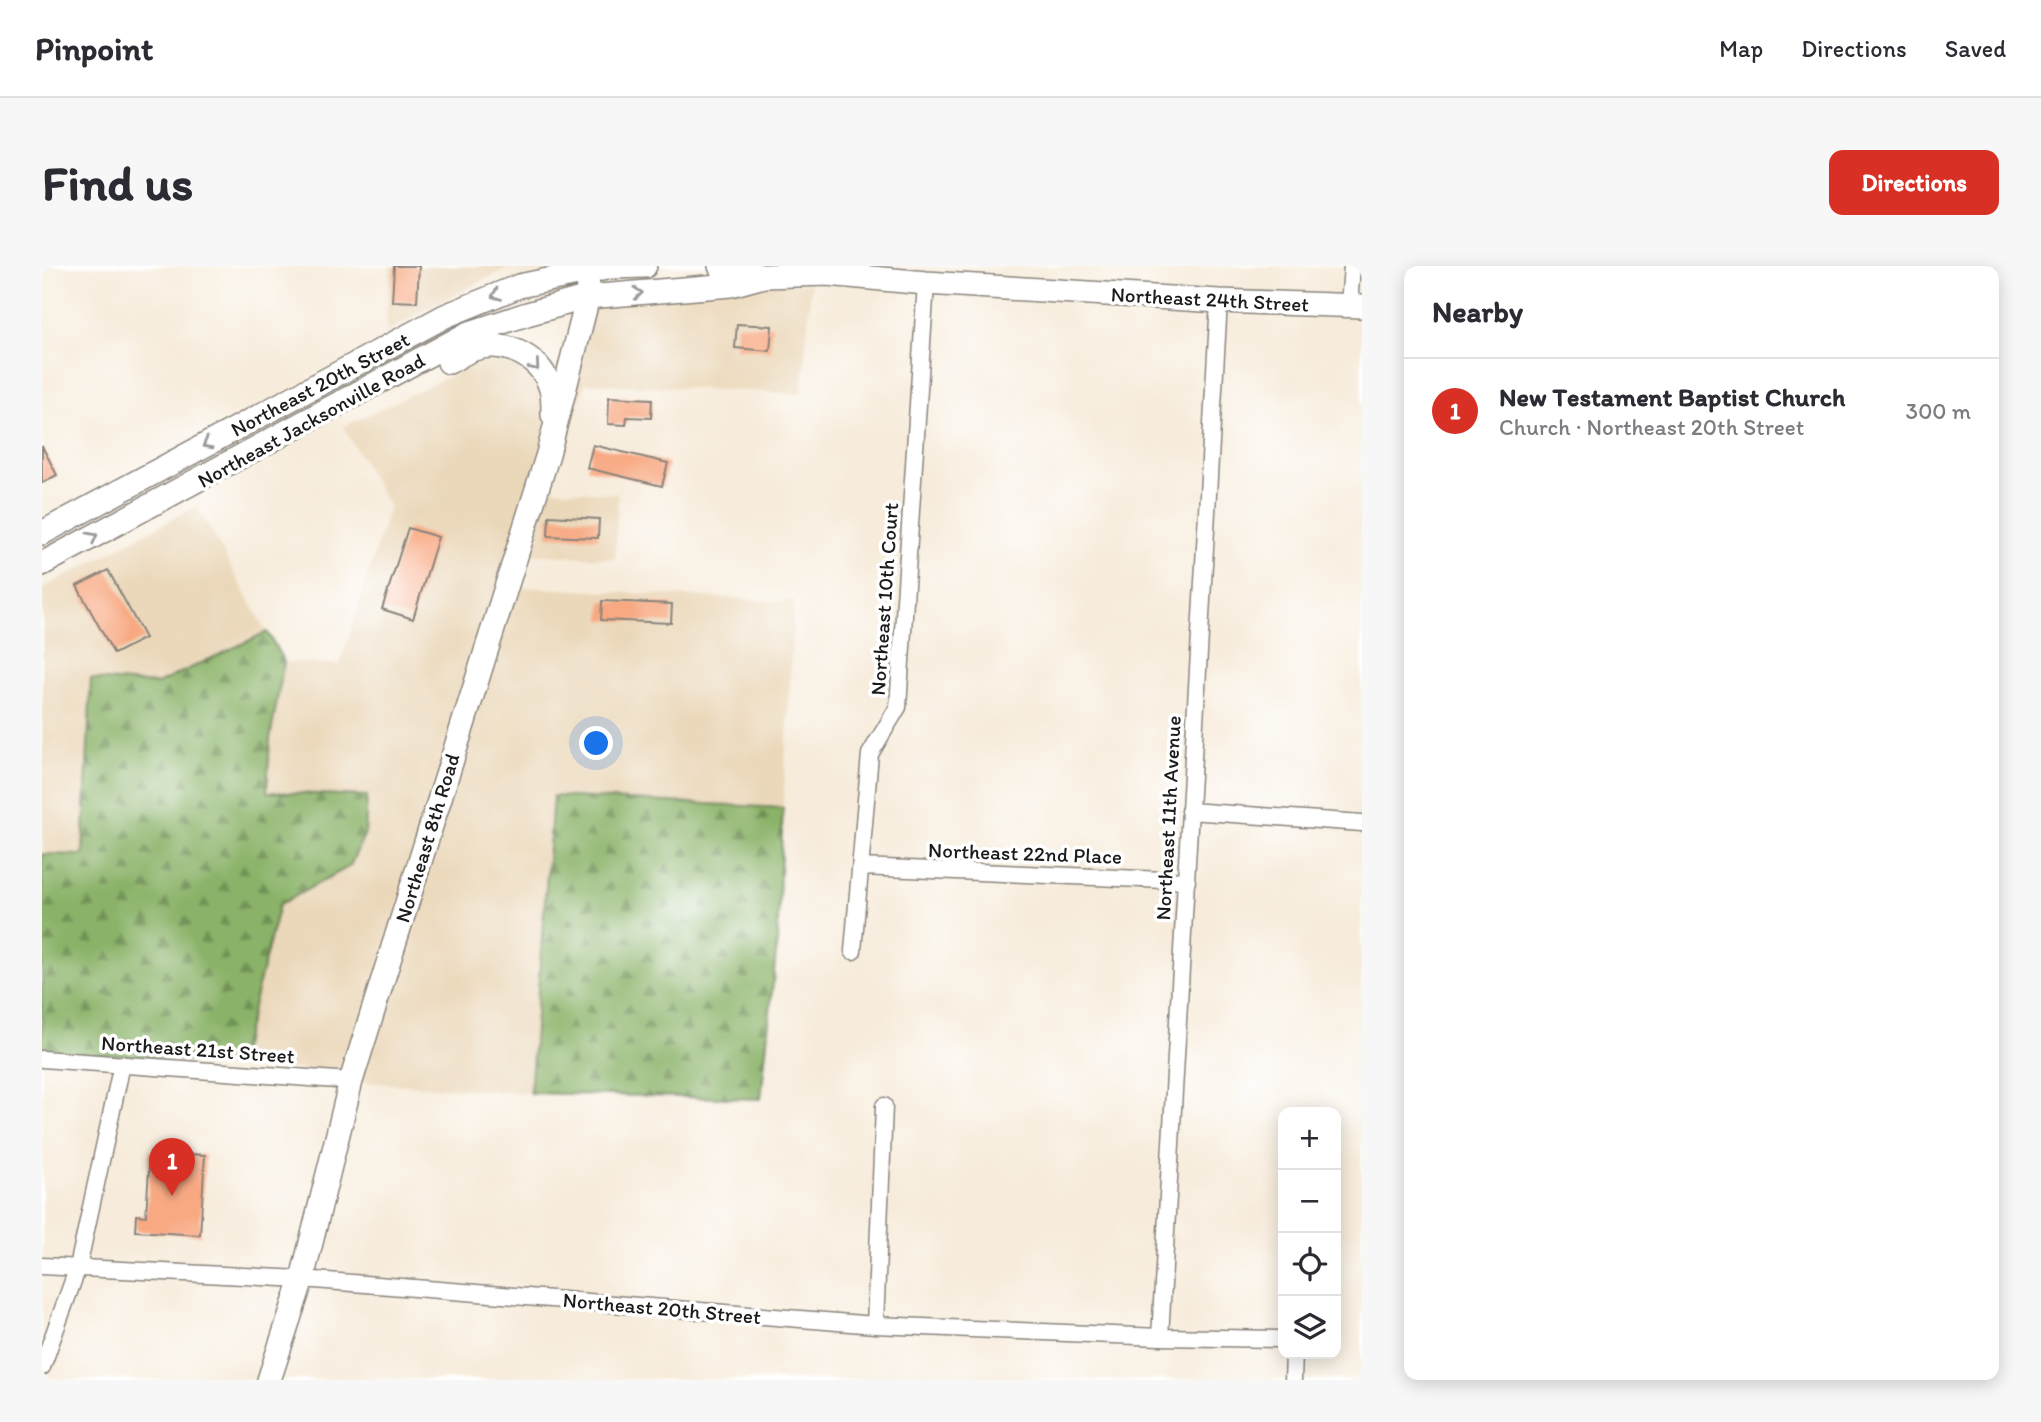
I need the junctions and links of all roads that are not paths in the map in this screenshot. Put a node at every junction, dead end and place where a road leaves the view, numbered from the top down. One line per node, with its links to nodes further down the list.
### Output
1 (611, 266): 2 (main road); 5 (main road, Northeast 20th Street); 8 (main road, Northeast 8th Road)
2 (645, 266)
3 (720, 266): 6 (main road, Northeast 24th Street)
4 (1352, 266): 10 (street)
5 (587, 269): 8 (main road, Northeast 8th Road); 13 (main road, Northeast 20th Street, one-way to 13)
6 (764, 276): 7 (main road, Northeast 24th Street); 8 (main road, Northeast 24th Street, one-way to 6)
7 (926, 283): 9 (main road, Northeast 24th Street); 19 (street, Northeast 10th Court)
8 (588, 297): 11 (main road, Northeast Jacksonville Road); 12 (main road, Northeast 8th Road)
9 (1219, 301): 10 (main road, Northeast 24th Street); 17 (street, Northeast 11th Avenue)
10 (1356, 305)
11 (361, 393): 12 (main road, one-way to 12); 14 (main road, Northeast Jacksonville Road)
12 (553, 434): 24 (main road, Northeast 8th Road)
13 (130, 486): 14 (main road); 15 (main road, Northeast 20th Street)
14 (143, 510): 16 (main road, Northeast Jacksonville Road, one-way to 14)
15 (42, 533)
16 (42, 564)
17 (1189, 811): 18 (street); 20 (street, Northeast 11th Avenue)
18 (1362, 823)
19 (862, 867): 20 (street, Northeast 22nd Place); 21 (street, Northeast 10th Court)
20 (1187, 881): 30 (street, Northeast 11th Avenue)
21 (853, 951)
22 (42, 1059): 23 (street, Northeast 21st Street)
23 (122, 1064): 24 (street, Northeast 21st Street); 27 (street)
24 (351, 1082): 28 (main road, Northeast 8th Road)
25 (884, 1105): 29 (street)
26 (42, 1266): 27 (street, Northeast 20th Street)
27 (78, 1267): 28 (street, Northeast 20th Street); 33 (street)
28 (302, 1279): 29 (street, Northeast 20th Street); 34 (main road, Northeast 8th Road)
29 (875, 1325): 30 (street, Northeast 20th Street)
30 (1160, 1337): 31 (street, Northeast 20th Street)
31 (1278, 1339)
32 (1294, 1359): 35 (street)
33 (42, 1367)
34 (269, 1380)
35 (1293, 1380)

